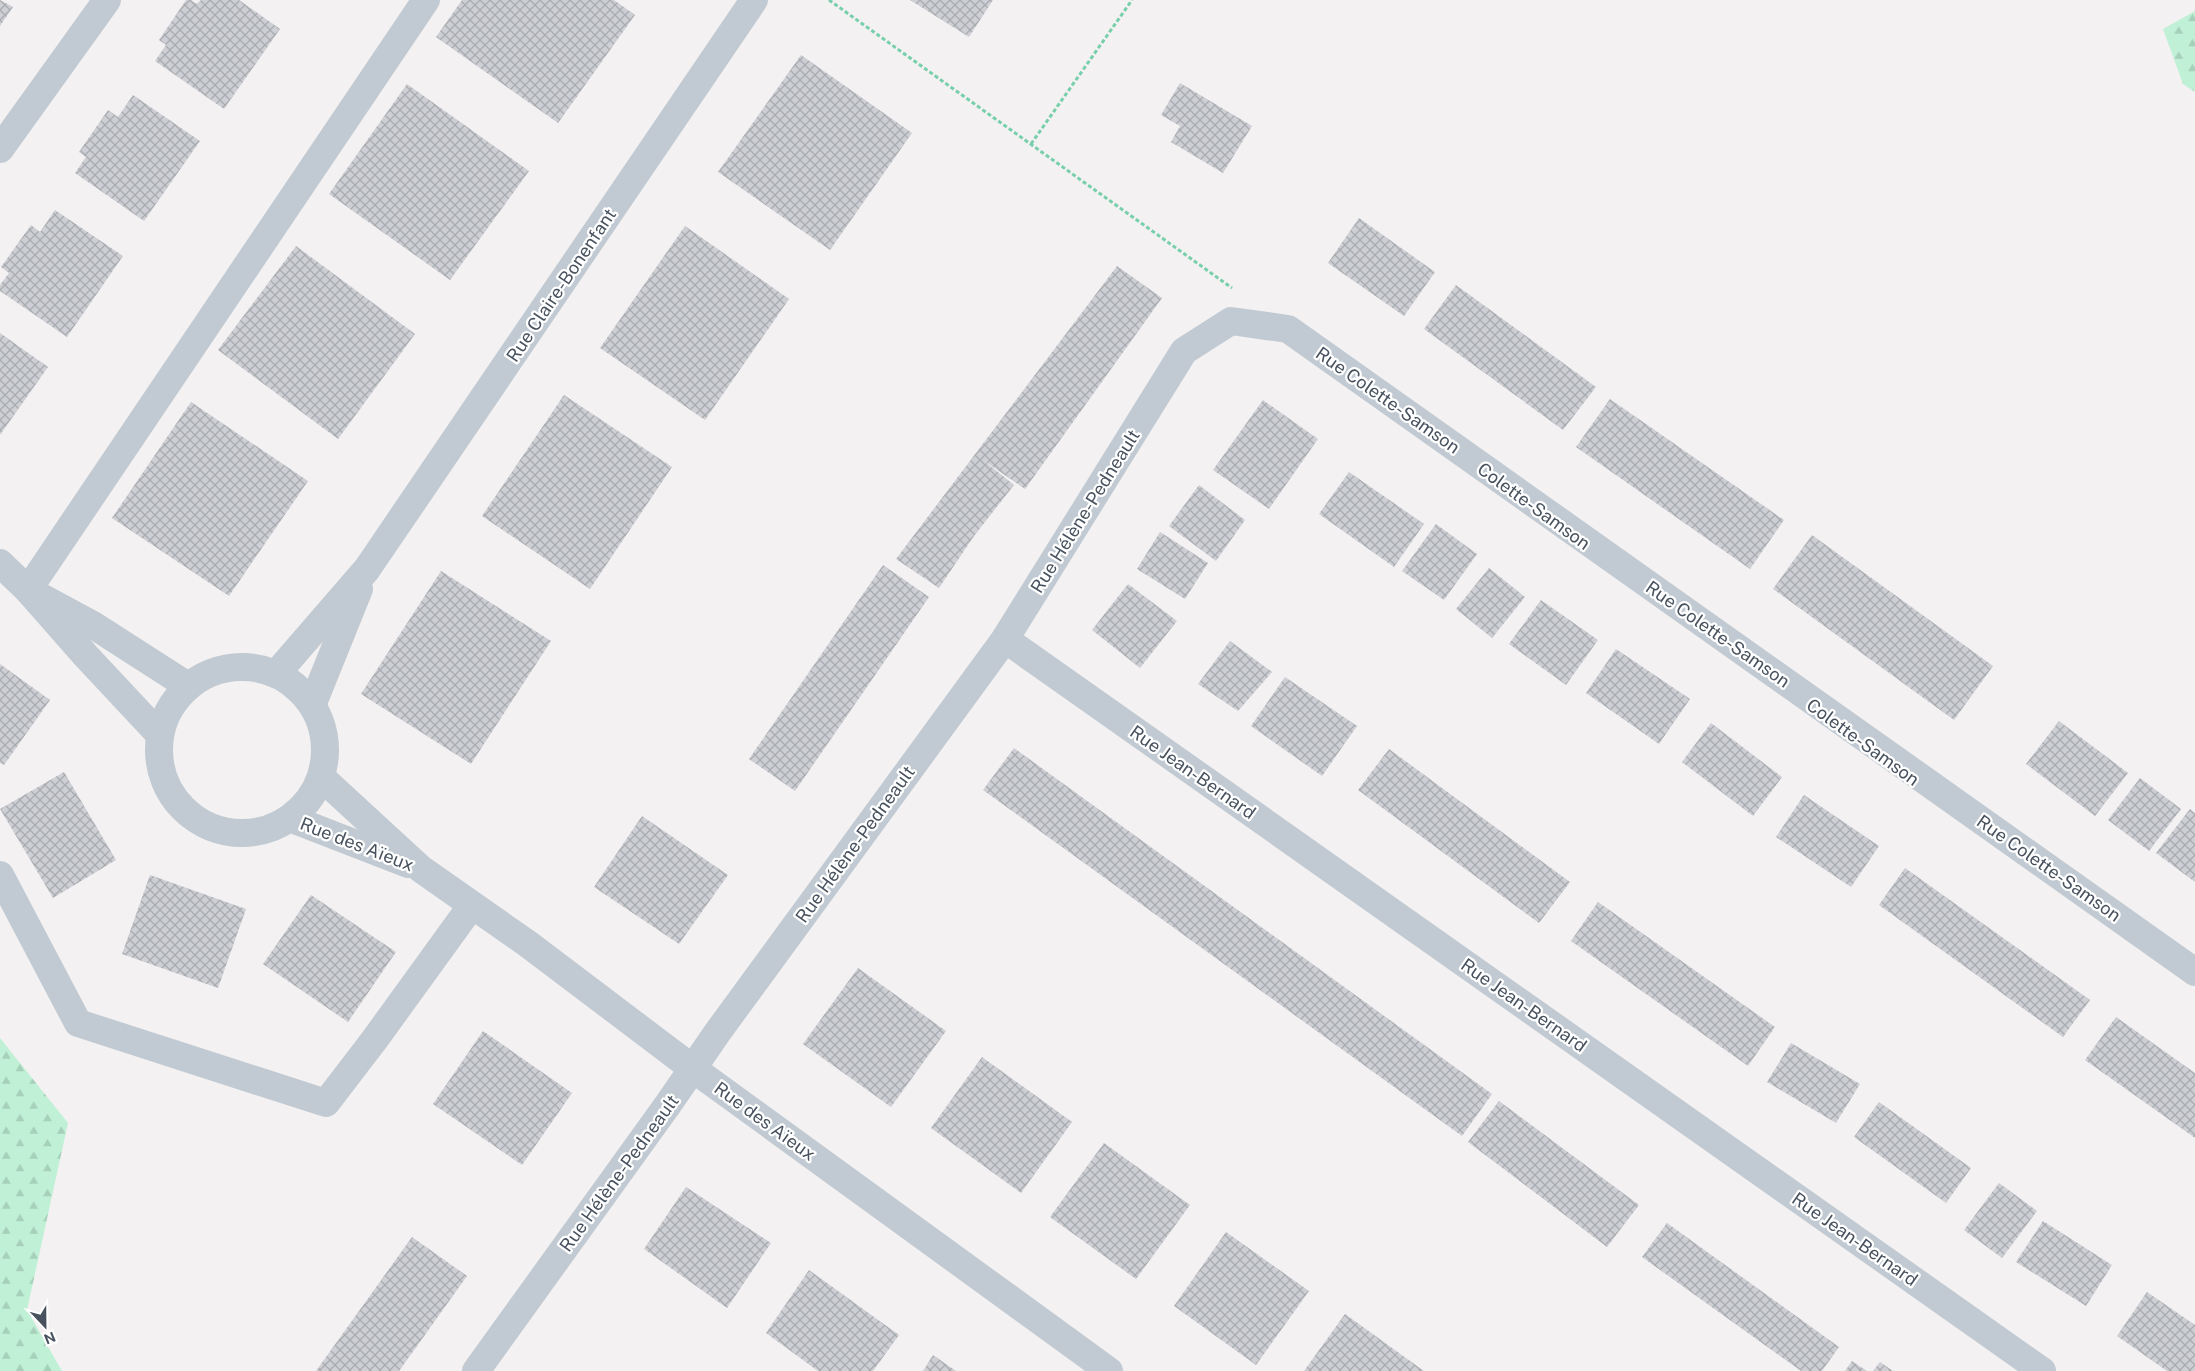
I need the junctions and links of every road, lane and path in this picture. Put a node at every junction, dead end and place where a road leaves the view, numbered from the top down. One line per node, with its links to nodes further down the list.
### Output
1 (107, 0): 7 (street)
2 (426, 0): 13 (street)
3 (754, 0): 12 (street, Rue Claire-Bonenfant)
4 (829, 0): 6 (path)
5 (1132, 0): 6 (path)
6 (1031, 144): 8 (path)
7 (0, 149)
8 (1233, 288)
9 (1231, 321): 10 (street, Rue Colette-Samson); 14 (street, Rue Hélène-Pedneault)
10 (1288, 329): 24 (street, Rue Colette-Samson); 25 (street, Colette-Samson)
11 (0, 563): 13 (street)
12 (367, 569): 15 (street, Rue Claire-Bonenfant); 17 (street, Rue Claire-Bonenfant)
13 (28, 590): 16 (street); 18 (street)
14 (1005, 639): 26 (street, Rue Hélène-Pedneault); 29 (street, Rue Jean-Bernard)
15 (277, 673): 16 (street); 17 (street)
16 (188, 686): 18 (street)
17 (313, 703): 19 (street)
18 (159, 734): 20 (street)
19 (322, 778): 20 (street); 21 (street, Rue des Aïeux)
20 (292, 819): 21 (street, Rue des Aïeux)
21 (421, 869): 23 (street, Rue des Aïeux)
22 (0, 875): 23 (street)
23 (472, 905): 26 (street, Rue des Aïeux)
24 (2195, 972)
25 (2195, 979)
26 (692, 1068): 27 (street, Rue Hélène-Pedneault); 28 (street, Rue des Aïeux)
27 (476, 1371)
28 (1109, 1371)
29 (2042, 1371)

